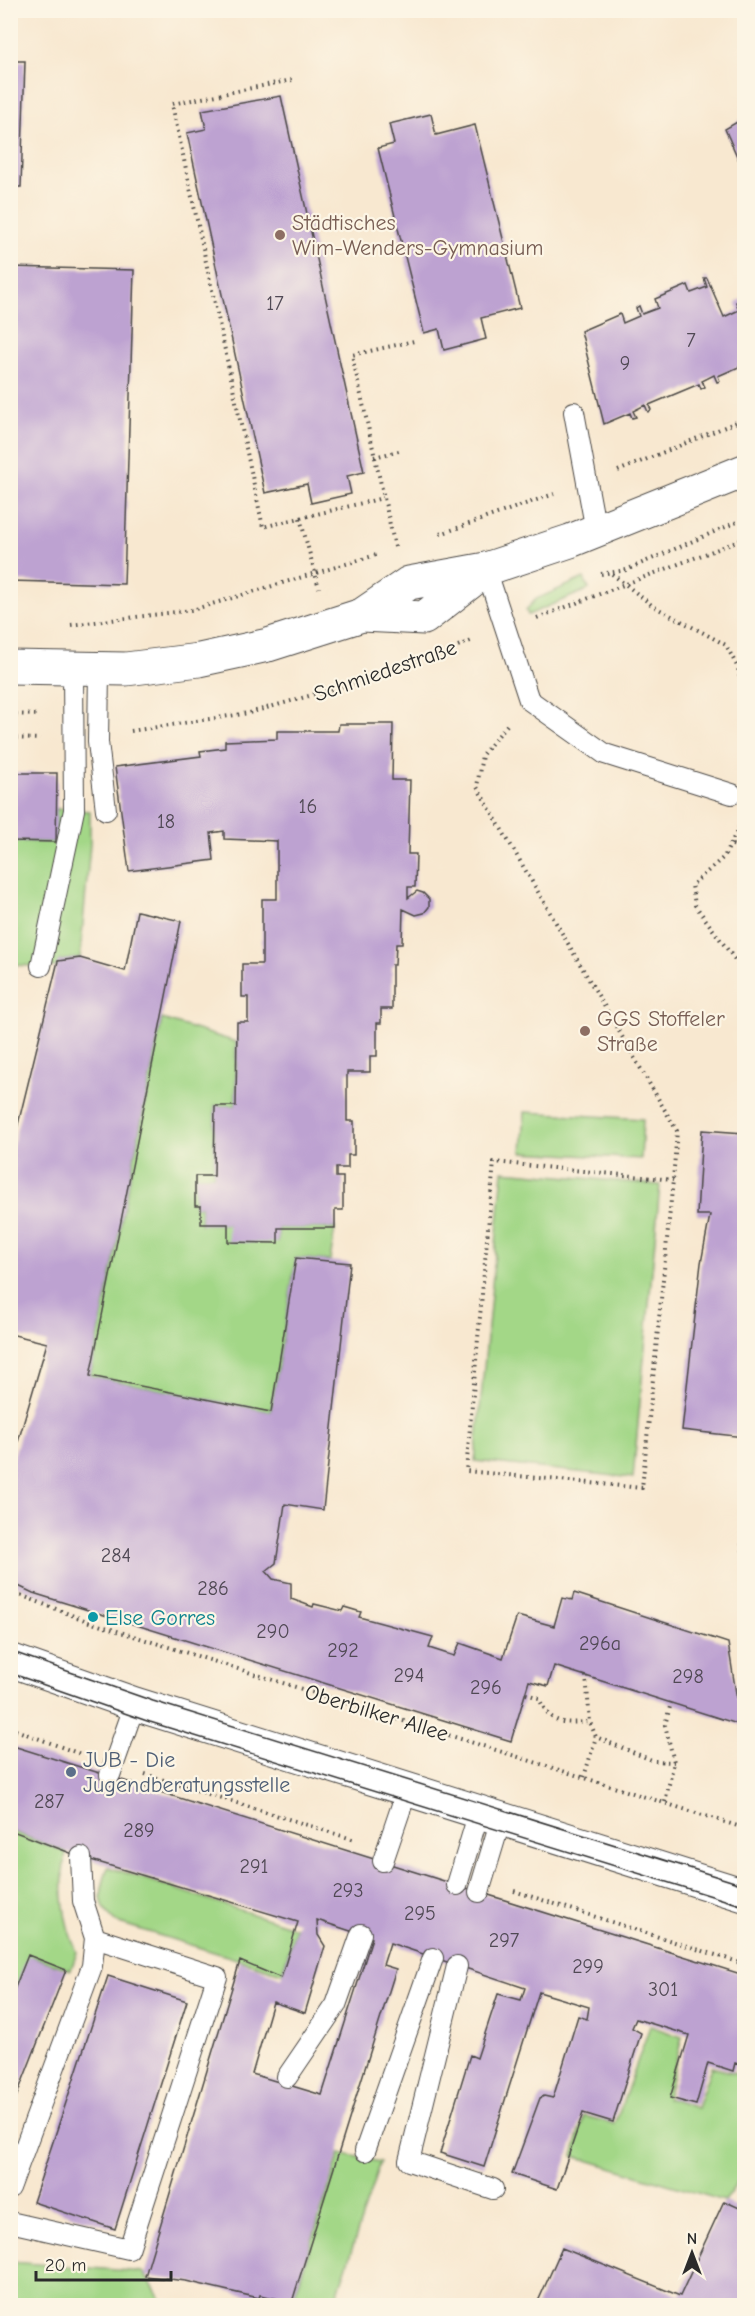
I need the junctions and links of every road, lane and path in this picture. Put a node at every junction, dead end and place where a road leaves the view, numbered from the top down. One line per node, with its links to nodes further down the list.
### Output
1 (292, 80): 8 (path)
2 (414, 341): 5 (path)
3 (574, 411): 9 (lane)
4 (399, 451): 5 (path)
5 (374, 457): 7 (path)
6 (744, 471): 9 (main road, Schmiedestraße)
7 (383, 498): 8 (path); 12 (path)
8 (300, 518): 12 (path)
9 (596, 531): 11 (main road, Schmiedestraße)
10 (744, 539): 14 (path, Schmiedestraße)
11 (486, 569): 15 (main road, Schmiedestraße); 17 (lane)
12 (314, 573): 15 (path); 16 (path)
13 (611, 574): 14 (path)
14 (625, 585): 17 (path, Schmiedestraße); 23 (path)
15 (347, 620): 21 (main road, Schmiedestraße)
16 (64, 626)
17 (506, 629): 18 (path, Schmiedestraße); 22 (lane)
18 (456, 646)
19 (427, 657): 24 (path, Schmiedestraße)
20 (10, 667): 21 (main road, Schmiedestraße)
21 (86, 669): 24 (lane); 25 (lane)
22 (529, 700): 27 (lane); 34 (path)
23 (744, 702)
24 (98, 735): 28 (lane)
25 (73, 737): 26 (path); 32 (lane)
26 (10, 738)
27 (732, 794)
28 (106, 810)
29 (741, 822): 30 (path)
30 (732, 845): 31 (path); 33 (path)
31 (744, 848)
32 (41, 966)
33 (744, 972)
34 (673, 1180): 34 (path)
35 (744, 1532): 36 (path)
36 (744, 1558)
37 (10, 1591): 47 (path, Oberbilker Allee)
38 (10, 1660): 42 (main road)
39 (586, 1676): 43 (path)
40 (526, 1694): 43 (path)
41 (671, 1703): 45 (path)
42 (135, 1704): 46 (lane); 48 (main road)
43 (590, 1722): 44 (path)
44 (596, 1737): 45 (path); 47 (path)
45 (674, 1762): 49 (path)
46 (110, 1775)
47 (584, 1776): 49 (path, Oberbilker Allee)
48 (407, 1790): 50 (main road); 53 (lane)
49 (665, 1802): 51 (path, Oberbilker Allee)
50 (490, 1815): 54 (lane); 55 (lane); 56 (main road)
51 (744, 1828)
52 (81, 1857): 58 (lane)
53 (383, 1862)
54 (457, 1885)
55 (479, 1892)
56 (744, 1895)
57 (361, 1934): 61 (lane)
58 (95, 1938): 63 (lane); 65 (lane)
59 (433, 1958): 62 (lane)
60 (457, 1966): 64 (lane)
61 (287, 2077)
62 (364, 2151)
63 (10, 2188)
64 (493, 2189)
65 (10, 2222)

